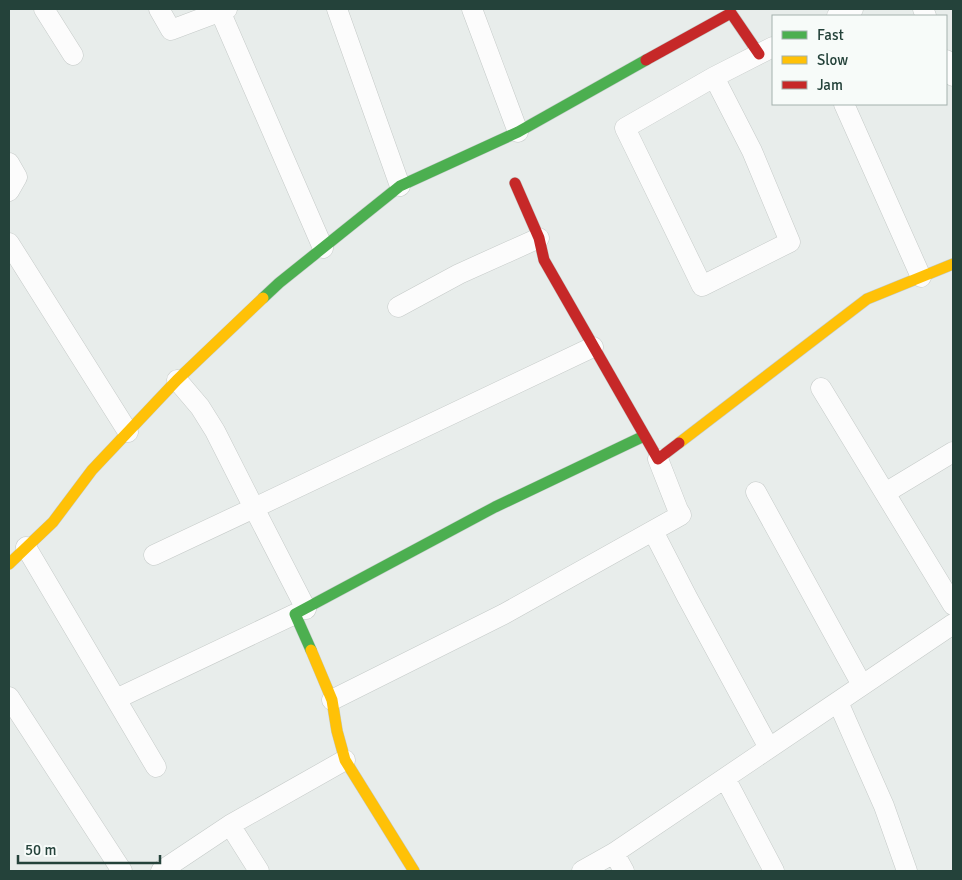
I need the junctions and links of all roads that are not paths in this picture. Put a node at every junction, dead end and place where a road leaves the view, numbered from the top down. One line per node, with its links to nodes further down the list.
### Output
1 (44, 9): 10 (street)
2 (159, 9): 6 (street)
3 (337, 9): 18 (street)
4 (472, 9): 15 (street)
5 (853, 9): 8 (street)
6 (224, 10): 22 (street)
7 (730, 11): 9 (street); 15 (street)
8 (839, 15)
9 (766, 51): 13 (street)
10 (73, 55)
11 (947, 62): 12 (street)
12 (953, 76)
13 (714, 77): 13 (street)
14 (844, 105): 24 (street)
15 (518, 132): 18 (street)
16 (9, 163): 19 (street)
17 (514, 183): 20 (street)
18 (400, 186): 22 (street)
19 (9, 191)
20 (539, 238): 25 (street); 26 (street)
21 (9, 243): 29 (street)
22 (323, 248): 27 (street)
23 (953, 264): 24 (street)
24 (921, 277): 32 (street)
25 (398, 307)
26 (594, 347): 30 (street); 35 (street)
27 (177, 380): 29 (street); 35 (street)
28 (821, 388): 34 (street)
29 (128, 432): 37 (street)
30 (644, 436): 32 (street); 41 (street)
31 (953, 452): 34 (street)
32 (658, 459): 36 (street)
33 (756, 492): 43 (street)
34 (885, 493): 40 (street)
35 (254, 508): 38 (street); 41 (street)
36 (654, 531): 46 (street); 48 (street)
37 (26, 548): 39 (street); 45 (street)
38 (154, 555)
39 (9, 564)
40 (953, 605)
41 (301, 612): 45 (street); 46 (street)
42 (953, 624): 43 (street)
43 (862, 685): 47 (street)
44 (9, 697): 54 (street)
45 (116, 700): 50 (street)
46 (332, 700): 49 (street)
47 (838, 702): 48 (street); 61 (street)
48 (769, 748): 51 (street)
49 (345, 760): 52 (street); 57 (street)
50 (156, 766)
51 (725, 778): 53 (street); 60 (street)
52 (230, 825): 55 (street); 56 (street)
53 (614, 853): 58 (street); 59 (street)
54 (122, 871)
55 (161, 871)
56 (259, 871)
57 (414, 871)
58 (582, 871)
59 (624, 871)
60 (774, 871)
61 (907, 871)

